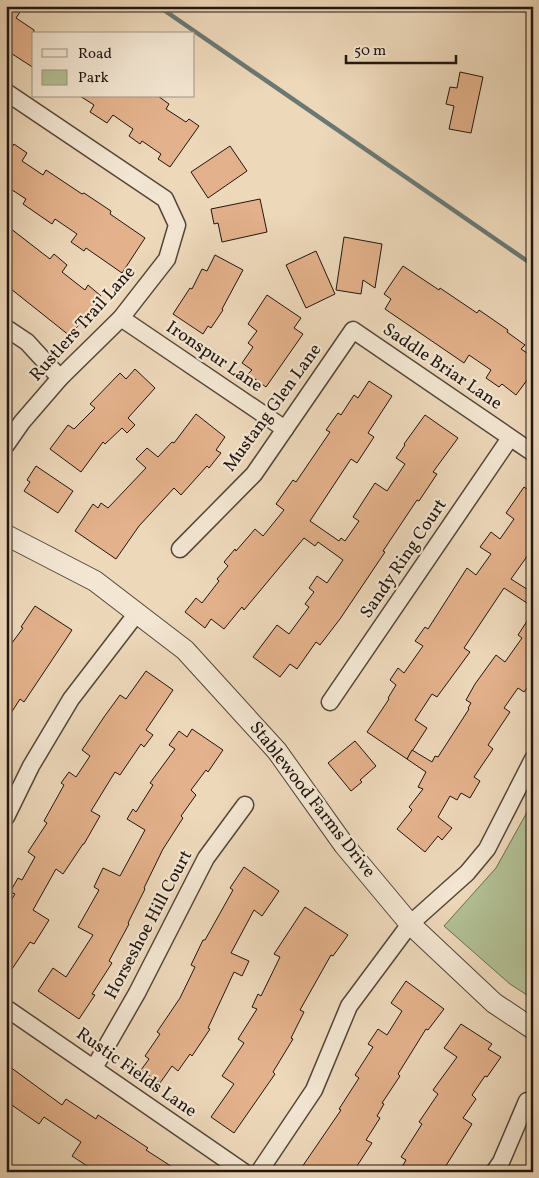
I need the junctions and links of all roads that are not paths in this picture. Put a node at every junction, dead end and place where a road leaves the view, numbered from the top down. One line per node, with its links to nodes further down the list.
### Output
1 (6, 92): 2 (street, Rustlers Trail Lane)
2 (121, 318): 5 (street, Rustlers Trail Lane); 6 (street, Ironspur Lane)
3 (6, 328): 5 (street)
4 (353, 330): 6 (street, Mustang Glen Lane); 7 (street, Saddle Briar Lane)
5 (60, 378): 8 (street, Rustlers Trail Lane)
6 (285, 429): 11 (street, Mustang Glen Lane)
7 (510, 438): 9 (street, Saddle Briar Lane); 13 (street, Sandy Ring Court)
8 (6, 445)
9 (533, 453)
10 (6, 535): 12 (street, Stablewood Farms Drive)
11 (180, 548)
12 (137, 613): 16 (street); 17 (street, Stablewood Farms Drive)
13 (330, 702)
14 (533, 759): 17 (street)
15 (245, 805): 20 (street, Horseshoe Hill Court)
16 (6, 816)
17 (410, 924): 19 (street, Stablewood Farms Drive); 23 (street)
18 (6, 1008): 20 (street, Rustic Fields Lane)
19 (533, 1029)
20 (94, 1068): 22 (street, Rustic Fields Lane)
21 (527, 1101): 24 (street)
22 (244, 1172)
23 (259, 1172)
24 (494, 1172)

